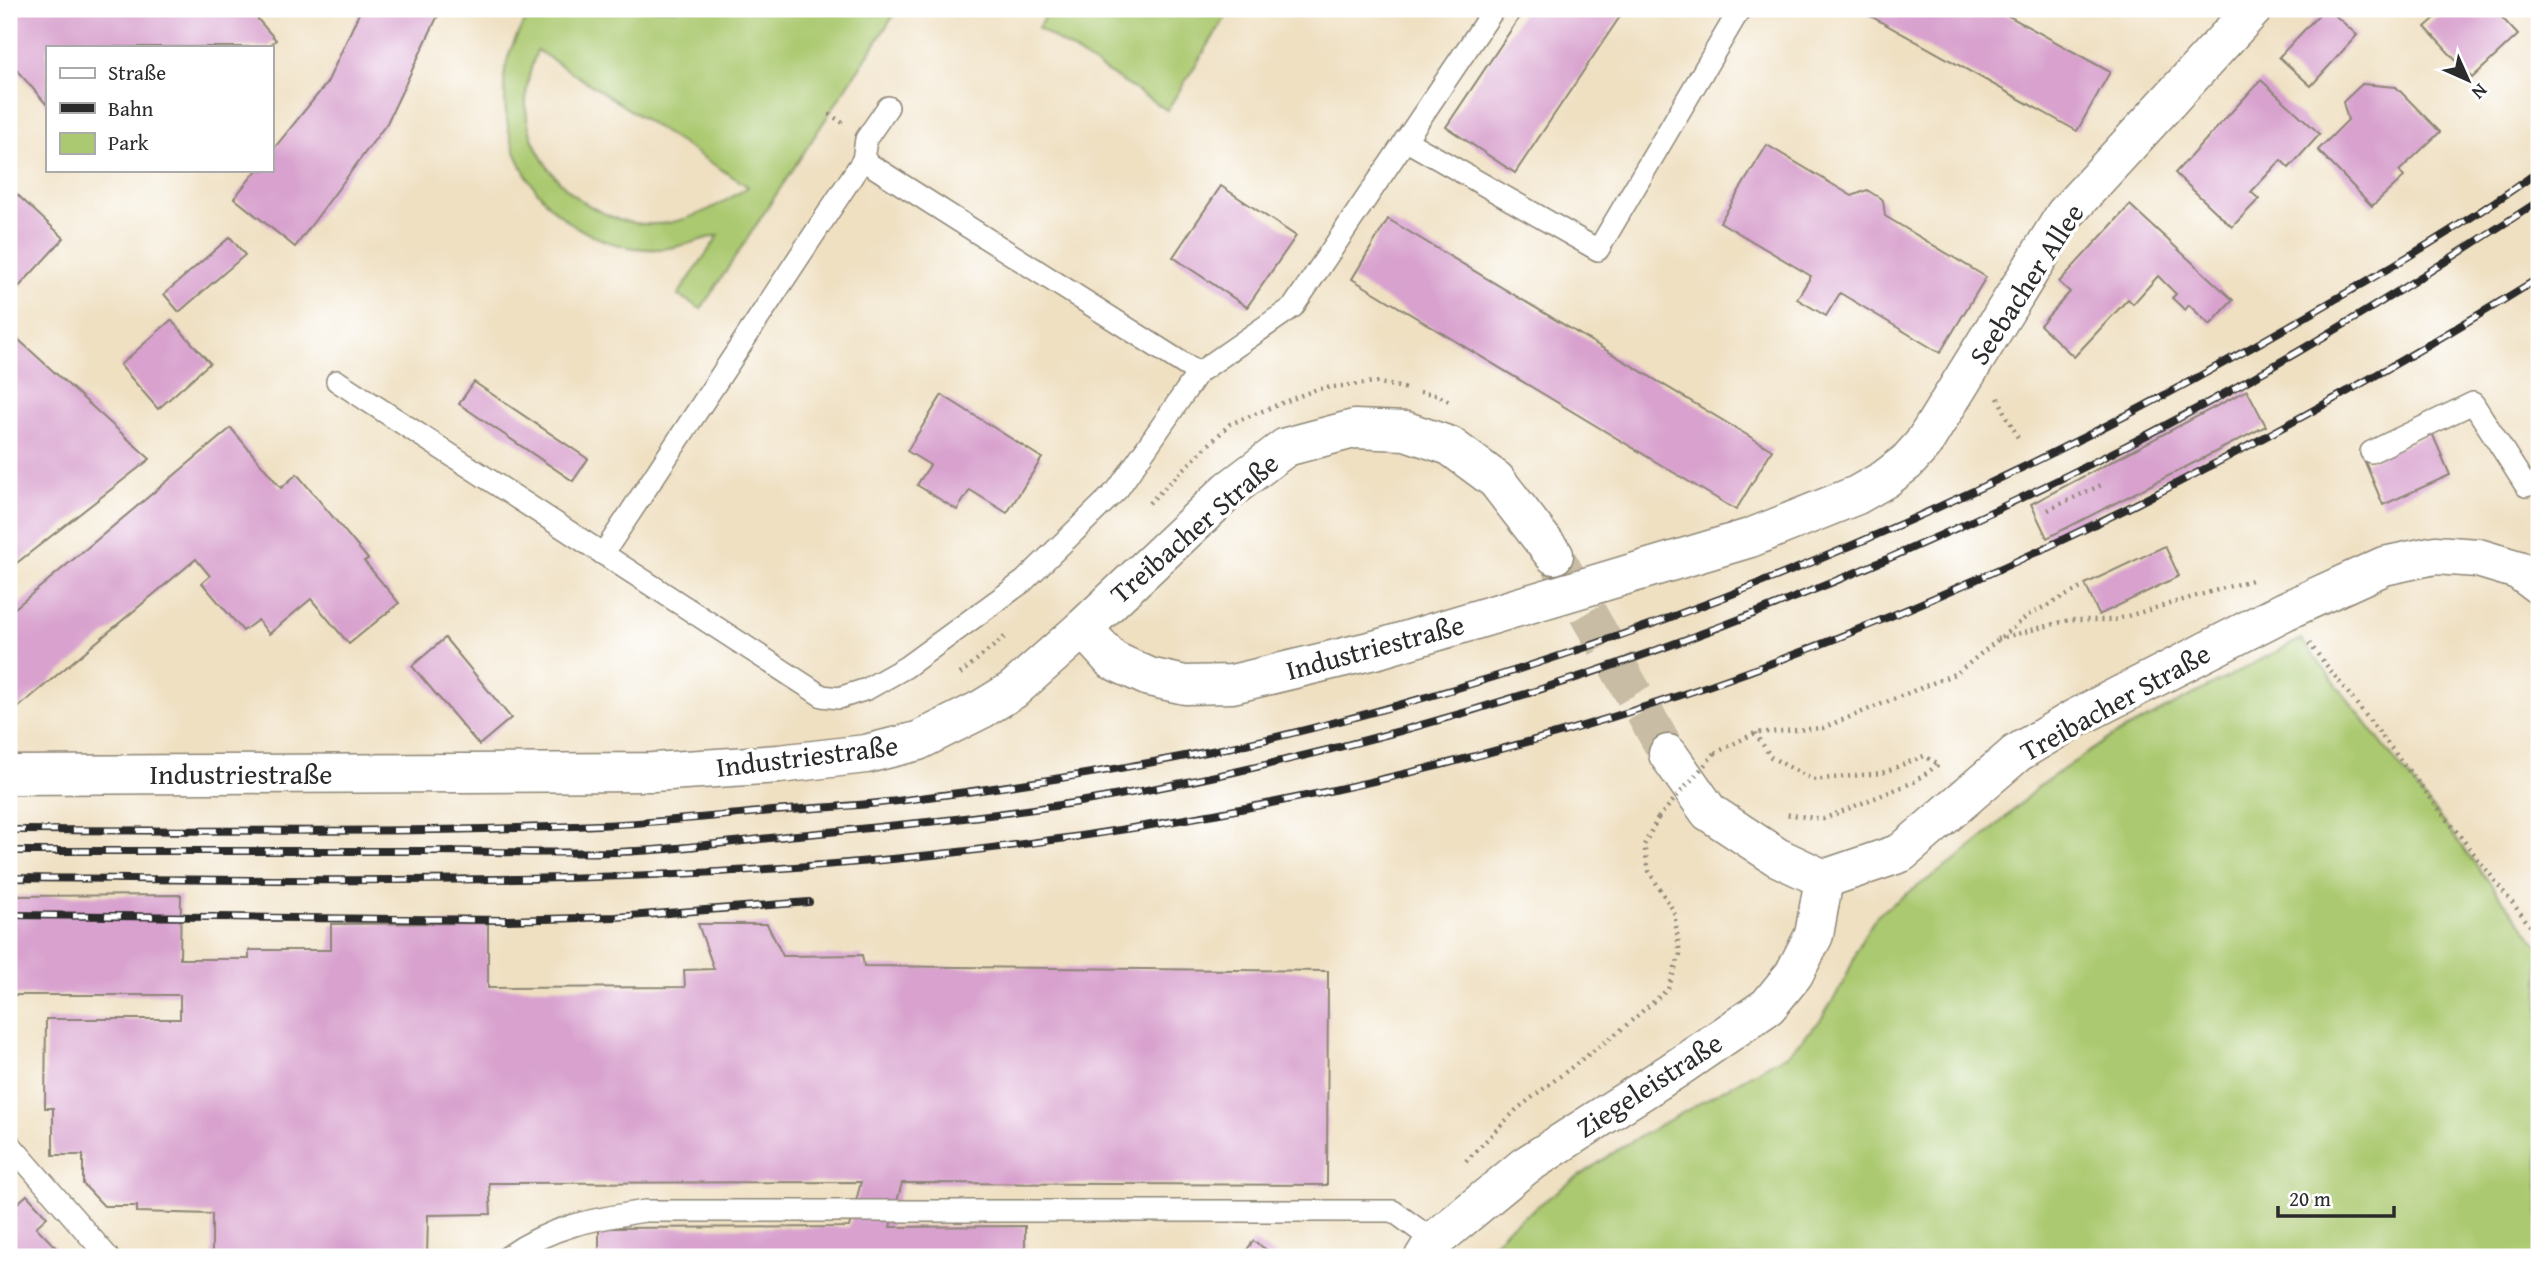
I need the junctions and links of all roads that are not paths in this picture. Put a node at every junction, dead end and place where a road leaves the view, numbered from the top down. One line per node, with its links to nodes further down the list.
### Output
1 (1494, 9): 5 (lane)
2 (1740, 9): 5 (lane)
3 (2253, 9): 11 (street, Seebacher Allee)
4 (888, 107): 6 (lane)
5 (1405, 140): 7 (lane)
6 (863, 160): 7 (lane); 12 (lane)
7 (1198, 373): 12 (lane)
8 (337, 381): 12 (lane)
9 (2371, 452): 10 (lane)
10 (2539, 481)
11 (1857, 495): 15 (street, Industriestraße)
12 (603, 554)
13 (1554, 555): 15 (street, Treibacher Straße)
14 (2539, 585): 18 (street, Treibacher Straße)
15 (1083, 628): 17 (street, Industriestraße)
16 (1681, 756): 18 (street)
17 (9, 775)
18 (1824, 879): 20 (street, Ziegeleistraße)
19 (9, 1145): 21 (lane)
20 (1429, 1249): 22 (lane)
21 (108, 1257)
22 (507, 1257)

